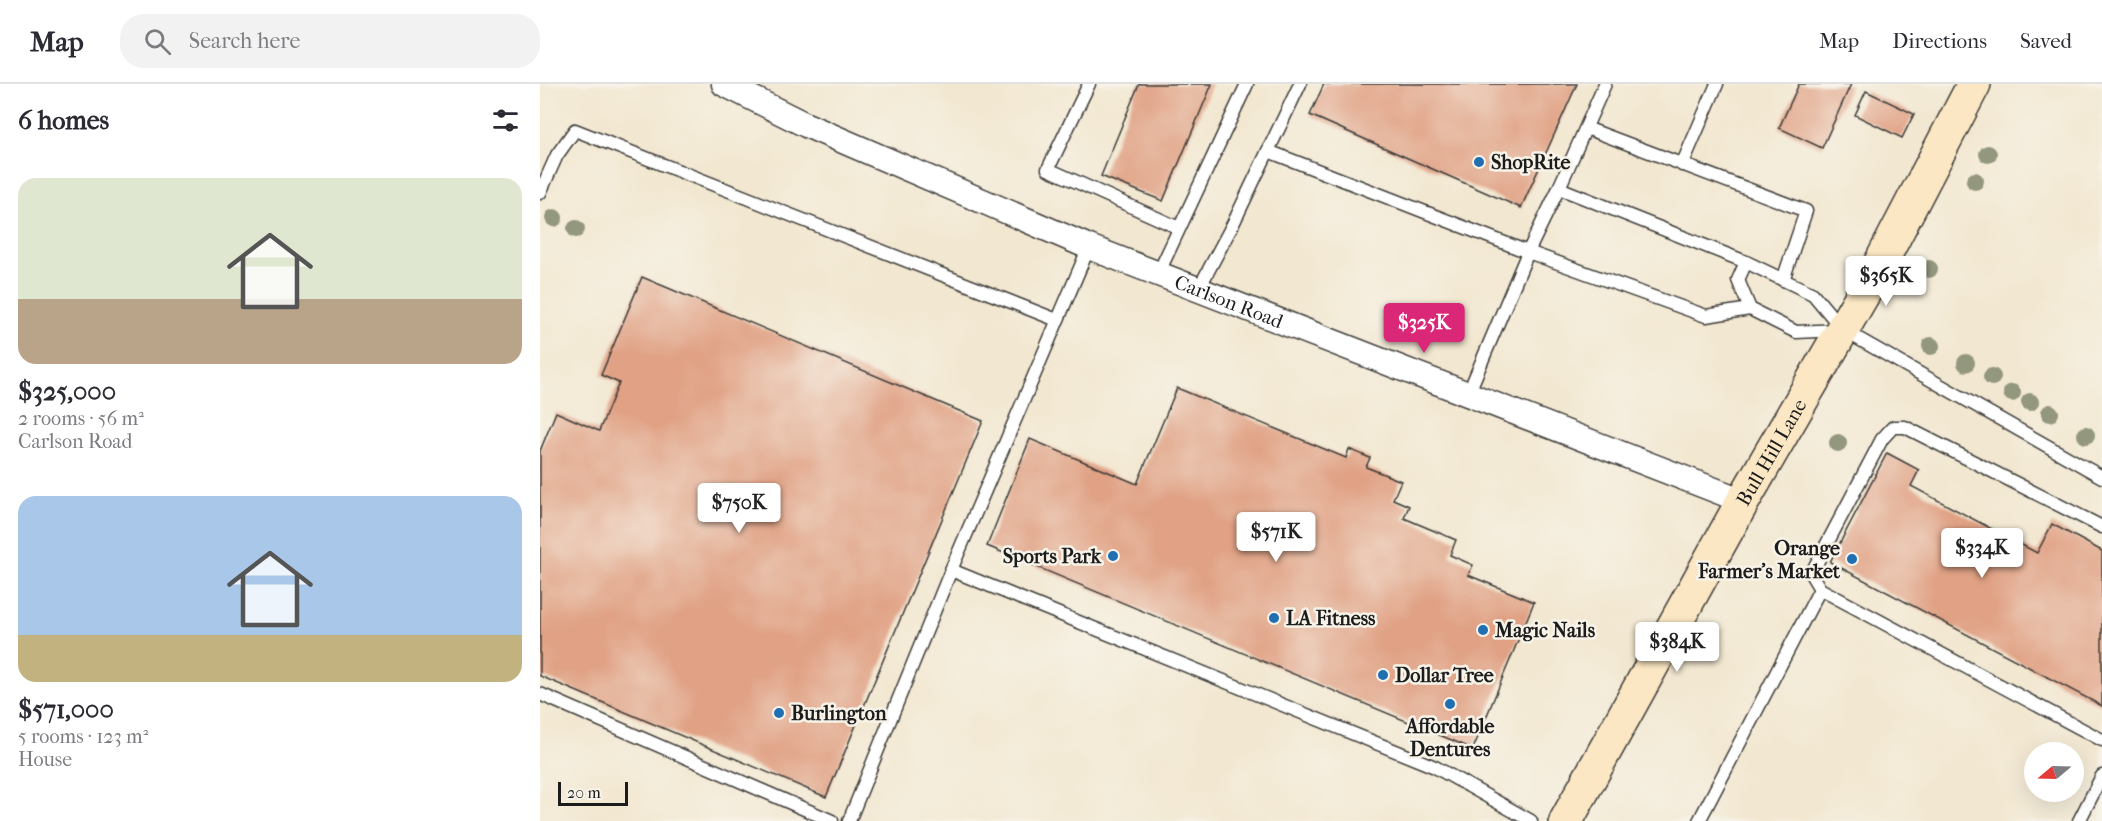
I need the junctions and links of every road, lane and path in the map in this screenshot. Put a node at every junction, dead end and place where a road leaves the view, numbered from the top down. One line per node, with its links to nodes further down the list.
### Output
1 (724, 84): 14 (street, Carlson Road)
2 (1089, 84): 13 (lane)
3 (1247, 84): 13 (lane)
4 (1300, 84): 9 (lane)
5 (1605, 84): 8 (lane)
6 (1717, 84): 10 (lane)
7 (1974, 84): 22 (main road, Bull Hill Lane)
8 (1586, 128): 10 (lane); 11 (lane)
9 (1268, 151): 15 (lane); 19 (lane)
10 (1682, 165): 18 (lane)
11 (1559, 188): 15 (lane); 16 (lane)
12 (540, 193): 21 (lane)
13 (1179, 228): 17 (lane)
14 (1089, 247): 17 (street, Carlson Road); 21 (lane)
15 (1528, 252): 20 (lane); 23 (lane)
16 (1746, 262): 18 (lane); 20 (lane)
17 (1158, 274): 19 (street, Carlson Road)
18 (1783, 280): 22 (lane)
19 (1198, 290): 23 (street, Carlson Road)
20 (1750, 309): 22 (lane)
21 (1057, 320): 27 (lane)
22 (1843, 330): 24 (lane); 25 (main road, Bull Hill Lane)
23 (1468, 394): 25 (street, Carlson Road)
24 (2102, 477)
25 (1743, 501): 35 (main road, Bull Hill Lane)
26 (2102, 527): 28 (lane)
27 (951, 570): 33 (lane); 34 (lane)
28 (1820, 589): 30 (lane); 36 (lane)
29 (540, 694): 32 (lane)
30 (2102, 740)
31 (2102, 776): 37 (lane)
32 (832, 821)
33 (849, 821)
34 (1532, 821)
35 (1566, 821)
36 (1699, 821)
37 (2079, 821)

